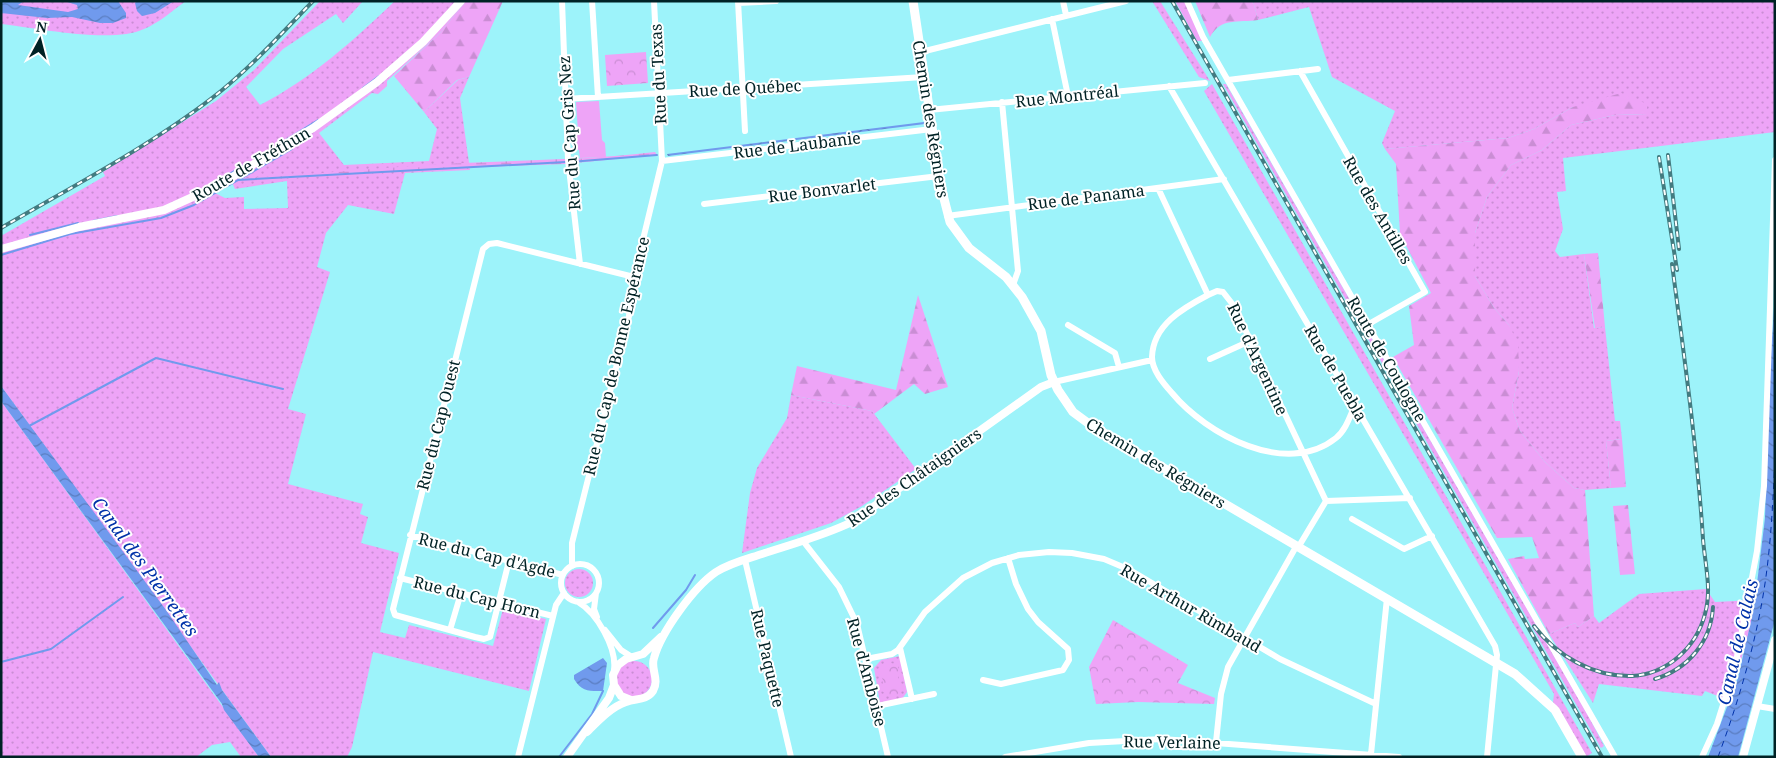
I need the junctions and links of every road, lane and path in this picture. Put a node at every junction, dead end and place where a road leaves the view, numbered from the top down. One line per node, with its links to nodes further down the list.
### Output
1 (461, 1): 38 (street, Route de Fréthun)
2 (562, 1): 24 (street, Rue du Cap Gris Nez)
3 (592, 1): 23 (street)
4 (654, 1): 21 (street, Rue du Texas)
5 (776, 1): 10 (street)
6 (913, 1): 13 (main road, Chemin des Régniers)
7 (1062, 1): 11 (street)
8 (1126, 1): 11 (street)
9 (1187, 1): 17 (street, Route de Coulogne)
10 (738, 2): 20 (street)
11 (1066, 15): 12 (street)
12 (1052, 19): 13 (street); 22 (street)
13 (921, 52): 16 (main road, Chemin des Régniers)
14 (1318, 69): 15 (street)
15 (1300, 71): 17 (street); 44 (street, Rue des Antilles)
16 (924, 78): 20 (street, Rue de Québec); 26 (main road, Chemin des Régniers)
17 (1228, 80): 44 (street, Route de Coulogne)
18 (1205, 83): 19 (street, Rue Montréal)
19 (1170, 86): 22 (street, Rue Montréal); 33 (street, Rue de Puebla)
20 (743, 88): 21 (street, Rue de Québec); 28 (street)
21 (659, 93): 23 (street, Rue de Québec); 29 (street, Rue du Texas)
22 (1068, 96): 25 (street, Rue Montréal)
23 (598, 97): 24 (street, Rue de Québec)
24 (565, 98): 39 (street, Rue du Cap Gris Nez)
25 (1002, 102): 26 (street, Rue Montréal); 36 (street)
26 (929, 110): 27 (main road, Chemin des Régniers)
27 (932, 129): 31 (street, Rue de Laubanie); 32 (main road, Chemin des Régniers)
28 (745, 131)
29 (662, 146): 31 (street, Rue du Cap de Bonne Espérance)
30 (1775, 160): 103 (street)
31 (662, 161): 40 (street, Rue du Cap de Bonne Espérance)
32 (939, 176): 35 (street, Rue Bonvarlet); 37 (main road, Chemin des Régniers)
33 (1224, 179): 34 (street, Rue de Panama); 50 (street, Rue de Puebla)
34 (1158, 188): 36 (street, Rue de Panama); 42 (street, Rue d'Argentine)
35 (704, 204)
36 (1012, 207): 37 (street, Rue de Panama); 41 (street)
37 (948, 216): 41 (main road, Chemin des Régniers)
38 (1, 249)
39 (580, 264): 40 (street); 55 (street, Rue du Cap Ouest)
40 (634, 278): 62 (street, Rue du Cap de Bonne Espérance)
41 (1013, 285): 49 (main road, Chemin des Régniers)
42 (1208, 295): 45 (street, Rue d'Argentine); 46 (street)
43 (1068, 325): 48 (street)
44 (1368, 325): 102 (street, Route de Coulogne)
45 (1250, 341): 47 (street); 51 (street, Rue d'Argentine)
46 (1152, 360): 48 (street); 51 (street)
47 (1210, 360)
48 (1120, 367): 49 (street)
49 (1054, 382): 57 (street, Rue des Châtaigniers); 58 (main road, Chemin des Régniers)
50 (1355, 405): 51 (street); 52 (street, Rue de Puebla)
51 (1304, 453): 53 (street, Rue d'Argentine)
52 (1410, 498): 53 (street); 56 (street, Rue de Puebla)
53 (1326, 501): 58 (street)
54 (1352, 519): 56 (street)
55 (410, 535): 61 (street, Rue du Cap d'Agde); 64 (street, Rue du Cap Ouest)
56 (1432, 536): 79 (street, Rue de Puebla)
57 (804, 541): 60 (street, Rue des Châtaigniers); 78 (street, Rue d'Amboise)
58 (1298, 546): 68 (main road, Chemin des Régniers); 74 (street)
59 (1008, 558): 74 (street, Rue Arthur Rimbaud); 76 (street, Rue Arthur Rimbaud); 82 (street)
60 (745, 560): 72 (street, Rue des Châtaigniers); 96 (street, Rue Paquette)
61 (510, 561): 63 (street, Rue du Cap d'Agde); 69 (street)
62 (572, 566): 63 (street); 65 (street)
63 (563, 575): 67 (street)
64 (400, 578): 66 (street, Rue du Cap Horn); 73 (street, Rue du Cap Ouest)
65 (597, 592): 70 (street); 77 (street)
66 (461, 593): 69 (street, Rue du Cap Horn); 73 (street)
67 (564, 593): 70 (street); 71 (street)
68 (1387, 598): 79 (main road, Chemin des Régniers); 87 (street)
69 (499, 602): 71 (street, Rue du Cap Horn); 73 (street)
70 (576, 602): 81 (street)
71 (553, 616): 94 (street)
72 (672, 624): 77 (street, Rue des Châtaigniers); 80 (street, Rue des Châtaigniers)
73 (450, 630)
74 (1243, 637): 87 (street, Rue Arthur Rimbaud); 92 (street)
75 (1775, 640): 89 (street)
76 (900, 648): 78 (street); 85 (street)
77 (634, 657): 80 (street); 81 (street, Rue des Châtaigniers)
78 (866, 659): 88 (street, Rue d'Amboise)
79 (1497, 662): 100 (street); 101 (main road, Chemin des Régniers)
80 (652, 666): 86 (street, Rue des Châtaigniers)
81 (614, 672): 83 (street, Rue des Châtaigniers)
82 (983, 680)
83 (614, 685): 86 (street); 91 (street, Rue des Châtaigniers)
84 (934, 694): 85 (street)
85 (912, 699): 88 (street)
86 (631, 700): 91 (street, Rue des Châtaigniers)
87 (1376, 704): 93 (street)
88 (877, 706): 97 (street, Rue d'Amboise)
89 (1757, 706): 90 (street); 104 (street)
90 (1775, 709)
91 (587, 732): 95 (street, Rue des Châtaigniers)
92 (1216, 742): 93 (street, Rue Verlaine); 98 (street, Rue Verlaine)
93 (1371, 754): 99 (street, Rue Verlaine)
94 (518, 757)
95 (567, 757)
96 (791, 757)
97 (888, 757)
98 (1005, 757)
99 (1399, 757)
100 (1487, 757)
101 (1582, 757)
102 (1615, 757)
103 (1702, 757)
104 (1743, 757)

